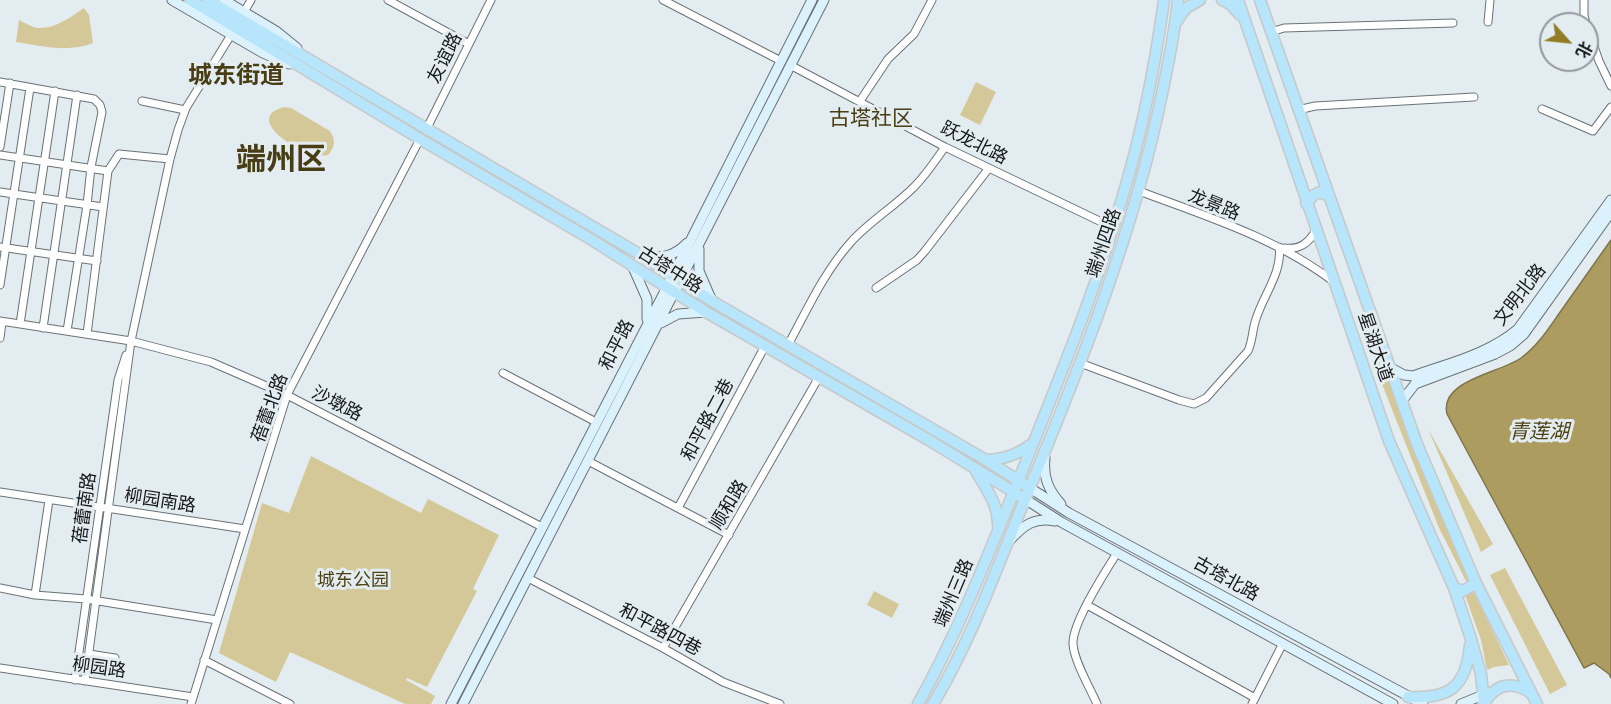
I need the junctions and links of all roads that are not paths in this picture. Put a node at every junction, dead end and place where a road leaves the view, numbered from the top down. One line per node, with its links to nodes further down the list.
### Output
1 (172, 0): 26 (main road, 古塔中路)
2 (190, 0): 25 (main road)
3 (208, 0): 25 (main road)
4 (224, 0): 19 (main road, 古塔中路)
5 (251, 0): 19 (street)
6 (388, 0): 27 (street)
7 (491, 0): 27 (street, 友谊路)
8 (663, 0): 29 (street, 跃龙北路)
9 (811, 0): 29 (main road, 和平路)
10 (824, 0): 29 (main road, 和平路)
11 (932, 0): 38 (street)
12 (1164, 0): 66 (main road, 端州四路)
13 (1178, 0): 22 (main road, 端州四路)
14 (1200, 0): 22 (main road)
15 (1222, 0): 23 (main road)
16 (1238, 0): 23 (main road, 星湖大道)
17 (1260, 0): 24 (main road, 星湖大道)
18 (1490, 0): 20 (street)
19 (244, 12): 30 (main road, 古塔中路)
20 (1488, 22)
21 (1453, 23): 24 (street)
22 (1176, 24): 55 (main road, 端州四路)
23 (1247, 25): 62 (main road, 星湖大道)
24 (1271, 32): 43 (main road, 星湖大道)
25 (255, 34): 30 (main road, 古塔中路)
26 (231, 35): 30 (main road, 古塔中路); 42 (street, 蓓蕾南路)
27 (469, 44): 44 (street, 友谊路)
28 (1599, 61): 33 (street)
29 (785, 63): 38 (street, 跃龙北路); 69 (main road, 和平路)
30 (313, 68): 44 (main road, 古塔中路)
31 (0, 82): 32 (street)
32 (10, 83): 34 (street); 45 (street)
33 (1611, 86)
34 (30, 88): 35 (street); 48 (street)
35 (55, 91): 36 (street); 50 (street)
36 (77, 95): 51 (street); 52 (street)
37 (1474, 97): 43 (street)
38 (860, 101): 46 (street, 跃龙北路)
39 (142, 102): 42 (street)
40 (1611, 107): 41 (street)
41 (1542, 109)
42 (185, 110): 49 (street, 蓓蕾南路)
43 (1298, 110): 58 (main road, 星湖大道)
44 (423, 134): 67 (main road, 古塔中路); 70 (main road, 古塔中路); 102 (street, 蓓蕾北路)
45 (0, 147)
46 (945, 147): 53 (street, 跃龙北路); 96 (street)
47 (0, 155): 48 (street)
48 (19, 158): 50 (street); 57 (street)
49 (170, 159): 54 (street); 95 (street, 蓓蕾南路)
50 (45, 161): 51 (street); 59 (street)
51 (67, 164): 52 (street); 61 (street)
52 (91, 167): 54 (street); 63 (street)
53 (989, 168): 66 (street, 跃龙北路); 82 (street)
54 (108, 171): 64 (street)
55 (1139, 191): 72 (street, 龙景路); 87 (main road, 端州四路)
56 (0, 192): 57 (street)
57 (14, 194): 59 (street); 71 (street)
58 (1329, 196): 62 (main road); 99 (main road, 星湖大道)
59 (39, 198): 61 (street); 73 (street)
60 (1611, 200): 99 (main road, 文明北路)
61 (62, 201): 63 (street); 74 (street)
62 (1306, 202): 68 (main road, 星湖大道)
63 (87, 205): 64 (street); 76 (street)
64 (103, 207): 77 (street)
65 (1611, 212): 103 (main road, 文明北路)
66 (1114, 228): 86 (main road, 端州四路)
67 (597, 229): 70 (main road); 75 (main road, 古塔中路)
68 (1316, 230): 72 (street); 81 (main road, 星湖大道)
69 (697, 238): 75 (main road); 79 (main road, 和平路); 84 (main road)
70 (592, 240): 78 (main road, 古塔中路)
71 (3, 247): 73 (street); 80 (street)
72 (1279, 247): 81 (street, 龙景路); 98 (street)
73 (31, 252): 74 (street); 89 (street)
74 (54, 255): 76 (street); 91 (street)
75 (640, 255): 79 (main road, 古塔中路)
76 (78, 259): 77 (street); 92 (street)
77 (97, 261): 93 (street)
78 (632, 265): 83 (main road, 古塔中路); 90 (main road)
79 (677, 278): 83 (main road, 和平路); 84 (main road, 古塔中路)
80 (0, 285)
81 (1336, 285): 131 (main road, 星湖大道)
82 (876, 288)
83 (671, 290): 85 (main road, 古塔中路); 90 (main road, 和平路)
84 (712, 301): 96 (main road, 古塔中路)
85 (706, 312): 90 (main road); 97 (main road, 古塔中路)
86 (1083, 312): 87 (main road); 106 (main road, 端州四路)
87 (1096, 316): 98 (main road, 端州四路)
88 (1, 321): 89 (street, 沙墩路); 94 (street)
89 (20, 324): 91 (street, 沙墩路)
90 (652, 325): 104 (main road, 和平路); 109 (main road, 和平路)
91 (43, 328): 92 (street, 沙墩路)
92 (67, 331): 93 (street, 沙墩路)
93 (87, 334): 95 (street, 沙墩路)
94 (0, 338)
95 (130, 341): 102 (street, 沙墩路); 117 (street, 蓓蕾南路); 118 (street, 蓓蕾南路)
96 (788, 345): 105 (main road, 古塔中路)
97 (765, 346): 101 (main road, 古塔中路); 119 (street, 和平路二巷)
98 (1080, 363): 107 (main road, 端州四路)
99 (1391, 368): 103 (main road, 星湖大道)
100 (503, 374): 104 (street)
101 (819, 377): 105 (main road, 古塔中路); 125 (street, 顺和路)
102 (287, 395): 122 (street, 沙墩路); 123 (street, 蓓蕾北路)
103 (1402, 401): 129 (main road, 星湖大道)
104 (596, 422): 122 (main road, 和平路)
105 (929, 434): 108 (main road, 古塔中路); 110 (main road, 古塔中路)
106 (1034, 443): 108 (main road); 111 (main road, 端州四路)
107 (1046, 448): 112 (main road, 端州四路); 120 (main road)
108 (986, 460): 111 (main road, 古塔中路)
109 (588, 461): 119 (street); 128 (main road, 和平路)
110 (975, 468): 114 (main road, 古塔中路); 124 (main road)
111 (1018, 481): 112 (main road, 古塔中路); 114 (main road, 端州四路)
112 (1030, 488): 115 (main road, 端州四路); 120 (main road, 古塔北路)
113 (0, 492): 116 (street, 柳园南路)
114 (1014, 492): 115 (main road, 古塔中路); 124 (main road, 端州三路)
115 (1025, 499): 121 (main road, 古塔北路); 126 (main road, 端州三路)
116 (49, 500): 117 (street, 柳园南路); 132 (street)
117 (100, 507): 118 (street, 柳园南路); 133 (street, 蓓蕾南路)
118 (109, 508): 123 (street, 柳园南路); 134 (street, 蓓蕾南路)
119 (678, 508): 125 (street)
120 (1069, 513): 144 (main road, 古塔北路)
121 (1061, 522): 126 (main road); 127 (main road, 古塔北路)
122 (542, 527): 154 (main road, 和平路)
123 (245, 529): 136 (street, 蓓蕾北路)
124 (998, 530): 157 (main road, 端州三路)
125 (729, 535): 139 (street, 顺和路)
126 (1007, 542): 158 (main road, 端州三路)
127 (1117, 553): 135 (street); 138 (main road, 古塔北路)
128 (528, 578): 139 (street, 和平路四巷); 155 (main road, 和平路)
129 (1476, 583): 131 (main road); 148 (main road, 星湖大道)
130 (0, 588): 132 (street)
131 (1454, 588): 137 (main road, 星湖大道)
132 (35, 595): 133 (street)
133 (86, 599): 134 (street); 145 (street, 蓓蕾南路)
134 (96, 600): 136 (street); 140 (street, 蓓蕾南路)
135 (1087, 605): 152 (street); 159 (street)
136 (217, 620): 142 (street, 蓓蕾北路)
137 (1470, 636): 149 (main road); 150 (main road, 星湖大道)
138 (1282, 645): 147 (main road, 古塔北路); 152 (street)
139 (663, 648): 156 (street, 和平路四巷)
140 (89, 654): 141 (street); 146 (street, 蓓蕾南路)
141 (115, 658)
142 (204, 660): 151 (street, 蓓蕾北路); 153 (street)
143 (0, 668): 145 (street, 柳园路)
144 (1366, 675): 147 (main road); 149 (main road, 古塔北路)
145 (75, 680): 146 (street, 柳园路)
146 (85, 681): 151 (street, 柳园路)
147 (1360, 686): 160 (main road, 古塔北路)
148 (1531, 694): 150 (main road); 163 (main road, 星湖大道)
149 (1408, 697): 161 (main road, 古塔北路)
150 (1486, 698): 162 (main road)
151 (192, 700)
152 (1253, 701)
153 (290, 704)
154 (451, 704)
155 (463, 704)
156 (780, 704)
157 (918, 704)
158 (933, 704)
159 (1097, 704)
160 (1393, 704)
161 (1423, 704)
162 (1461, 704)
163 (1537, 704)

